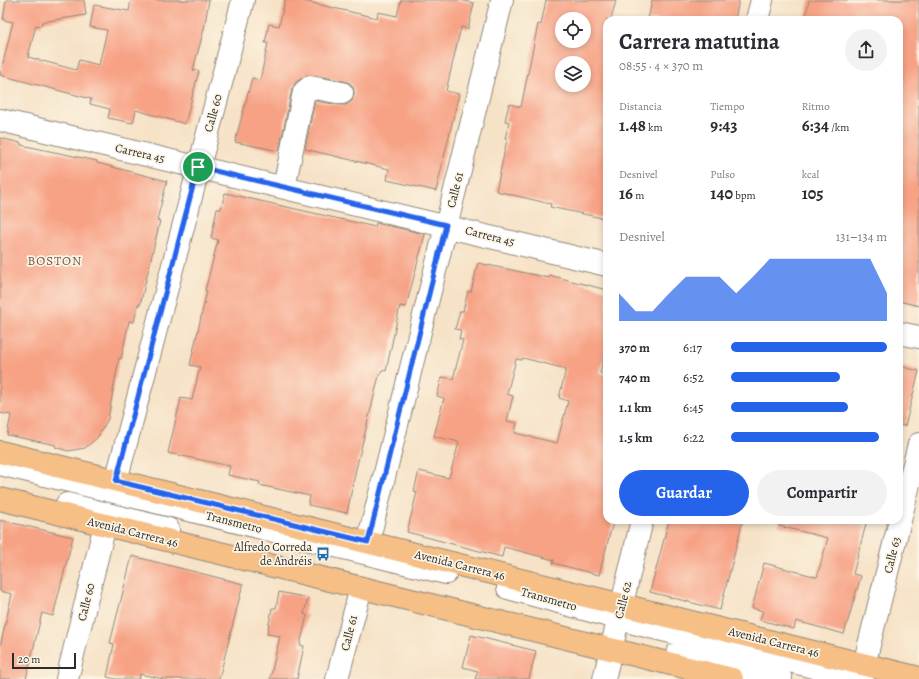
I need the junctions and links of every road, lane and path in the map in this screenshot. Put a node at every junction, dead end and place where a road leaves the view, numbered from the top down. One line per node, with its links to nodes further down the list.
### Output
1 (243, 0): 7 (street, Calle 60)
2 (502, 0): 9 (street, Calle 61)
3 (762, 0): 4 (street)
4 (758, 16)
5 (342, 92): 8 (street)
6 (0, 120): 7 (street, Carrera 45)
7 (198, 167): 8 (street, Carrera 45); 16 (street, Calle 60)
8 (284, 187): 9 (street, Carrera 45)
9 (446, 225): 10 (street, Carrera 45); 23 (street, Calle 61)
10 (603, 264)
11 (903, 334): 12 (street)
12 (919, 337)
13 (919, 444): 19 (street, Calle 63)
14 (0, 452): 16 (main road, Avenida Carrera 46)
15 (0, 464): 25 (street, Transmetro)
16 (116, 481): 23 (main road, Avenida Carrera 46)
17 (0, 488): 26 (street, Transmetro)
18 (0, 499): 22 (main road, Avenida Carrera 46)
19 (903, 510)
20 (641, 524): 25 (street, Calle 62)
21 (900, 524): 27 (street, Calle 63)
22 (105, 525): 24 (main road, Avenida Carrera 46); 29 (street, Calle 60)
23 (368, 542): 25 (main road, Avenida Carrera 46)
24 (361, 588): 26 (main road, Avenida Carrera 46); 30 (street, Calle 61)
25 (620, 612): 26 (street, Calle 62); 27 (main road, Avenida Carrera 46)
26 (612, 644): 31 (street, Calle 62); 32 (main road, Avenida Carrera 46); 33 (street, Transmetro)
27 (864, 672): 28 (main road, Avenida Carrera 46)
28 (919, 678)
29 (67, 679)
30 (337, 679)
31 (604, 679)
32 (732, 679)
33 (781, 679)

